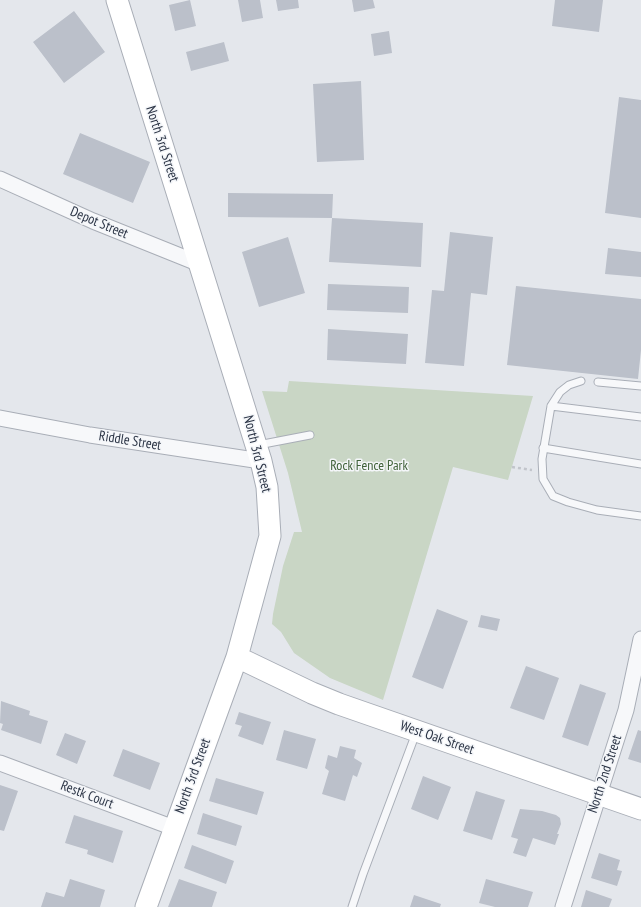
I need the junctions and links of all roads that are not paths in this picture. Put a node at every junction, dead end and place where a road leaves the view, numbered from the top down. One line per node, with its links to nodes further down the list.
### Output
1 (117, 0): 3 (main road, North 3rd Street)
2 (0, 179): 3 (street, Depot Street)
3 (200, 264): 12 (main road, North 3rd Street)
4 (581, 381): 7 (lane)
5 (598, 382): 6 (lane)
6 (641, 386)
7 (551, 406): 8 (lane); 11 (lane)
8 (641, 417)
9 (0, 418): 12 (street, Riddle Street)
10 (310, 434): 12 (lane)
11 (543, 448): 13 (lane); 14 (lane)
12 (259, 453): 16 (main road, North 3rd Street)
13 (641, 464)
14 (641, 516)
15 (641, 642): 19 (street, North 2nd Street)
16 (237, 657): 17 (main road, West Oak Street); 21 (main road, North 3rd Street)
17 (417, 731): 19 (main road, West Oak Street); 23 (lane)
18 (0, 763): 21 (street, Restk Court)
19 (599, 794): 20 (main road, West Oak Street); 24 (street, North 2nd Street)
20 (641, 808)
21 (174, 828): 22 (main road, North 3rd Street)
22 (146, 907)
23 (352, 907)
24 (563, 907)

